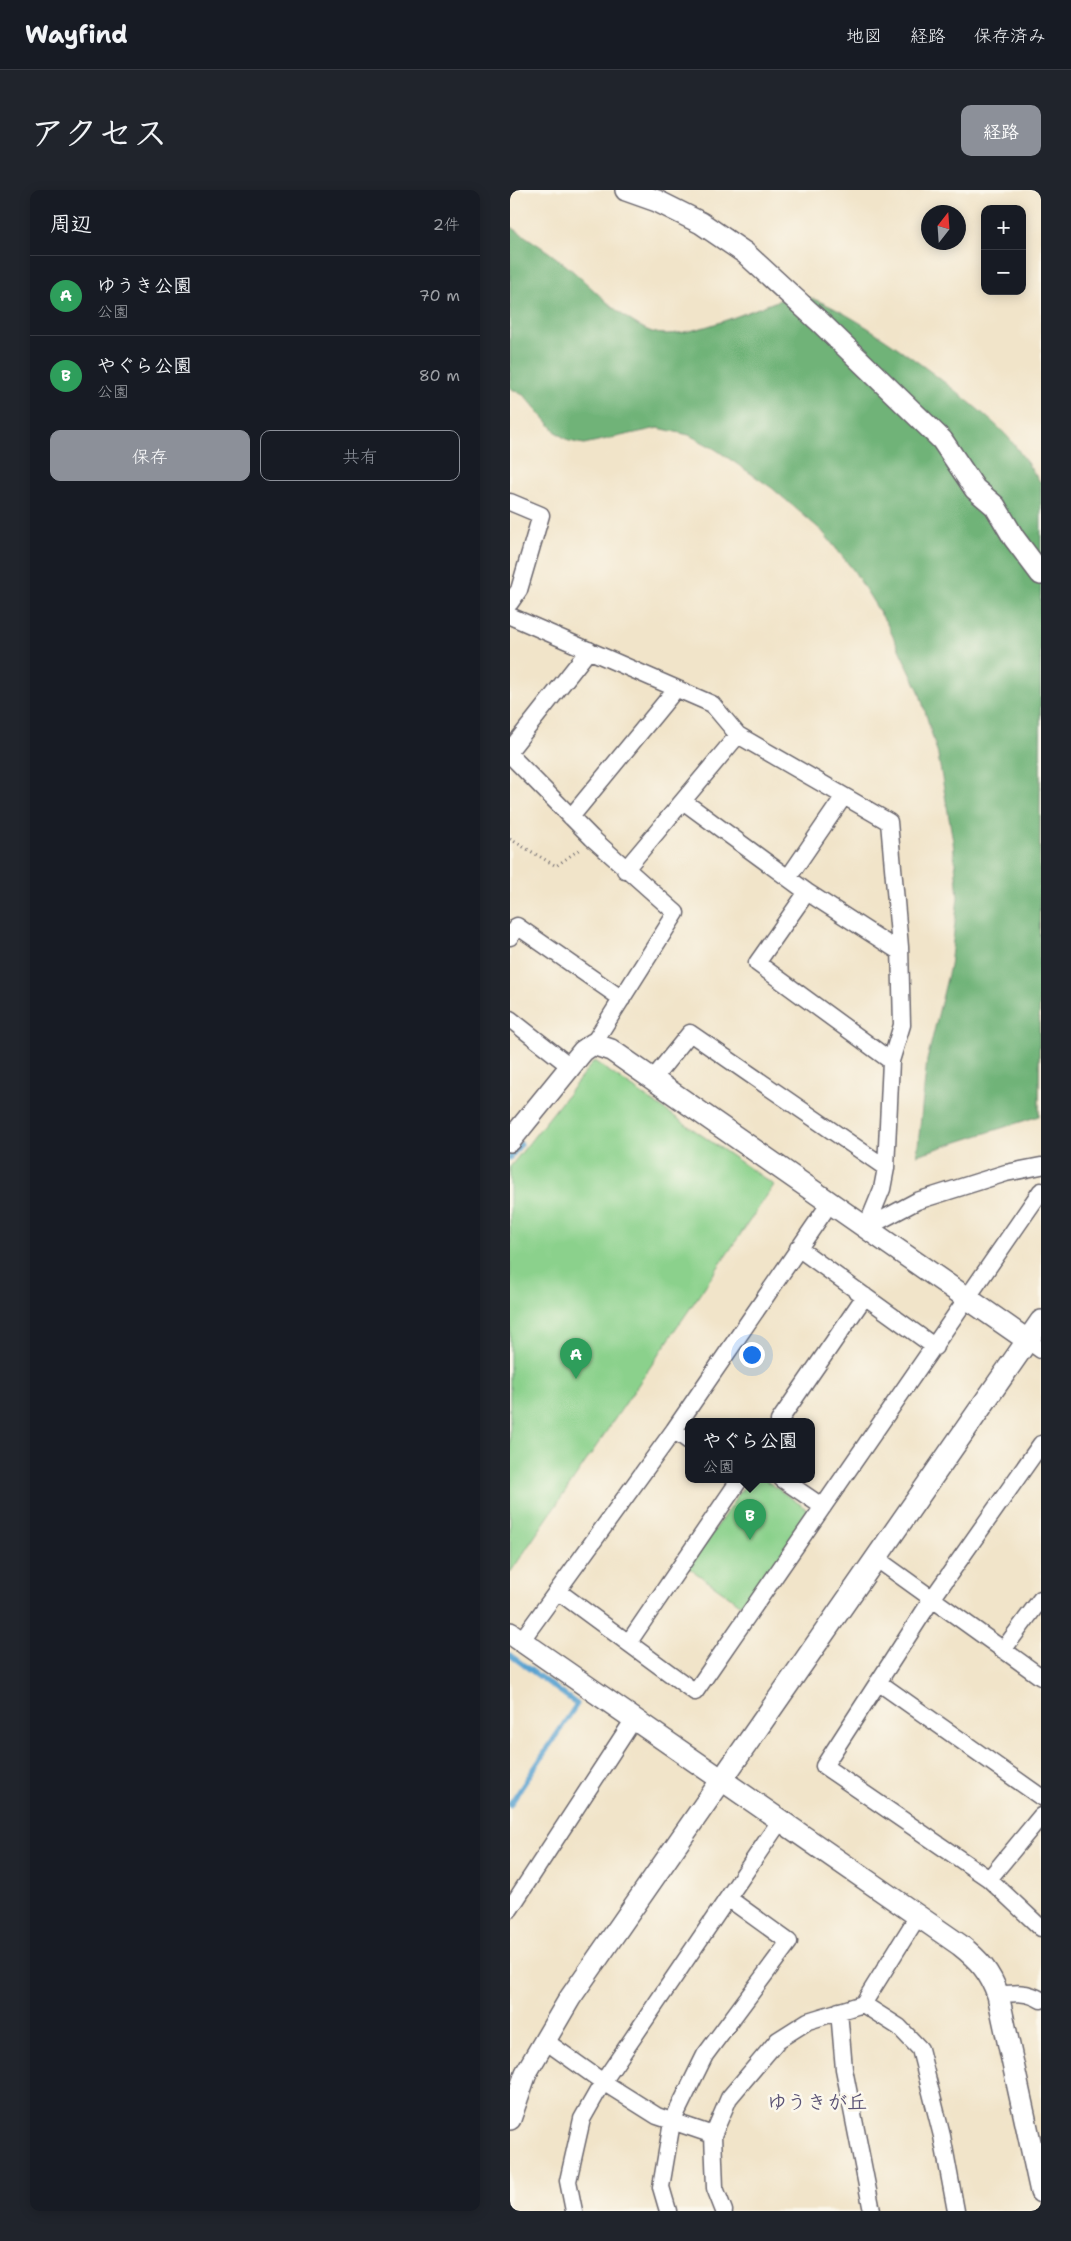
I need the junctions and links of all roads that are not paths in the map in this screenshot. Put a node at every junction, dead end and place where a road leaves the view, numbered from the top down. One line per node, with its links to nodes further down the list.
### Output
1 (626, 190): 3 (street)
2 (510, 502): 4 (street)
3 (1041, 574)
4 (510, 602)
5 (510, 616): 6 (street)
6 (589, 650): 7 (street); 9 (street)
7 (676, 689): 8 (street); 13 (street)
8 (738, 735): 11 (street); 12 (street)
9 (510, 750)
10 (510, 754): 13 (street)
11 (844, 796): 15 (street); 18 (street)
12 (683, 801): 14 (street); 15 (street)
13 (571, 817): 14 (street)
14 (625, 870): 19 (street)
15 (788, 878): 16 (street)
16 (807, 892): 18 (street); 22 (street)
17 (510, 937): 19 (street)
18 (900, 952): 22 (street)
19 (622, 999): 21 (street)
20 (510, 1019): 23 (street)
21 (593, 1044): 23 (street); 24 (street)
22 (891, 1061): 27 (street)
23 (571, 1067): 25 (street)
24 (653, 1080): 27 (street); 29 (street)
25 (511, 1137)
26 (1041, 1166): 30 (street)
27 (886, 1168): 30 (street)
28 (1041, 1191): 33 (street)
29 (830, 1203): 30 (street); 31 (street)
30 (866, 1228): 33 (street)
31 (798, 1248): 32 (street); 38 (street)
32 (865, 1296): 36 (street); 37 (street)
33 (967, 1300): 35 (street); 36 (street)
34 (1041, 1321): 35 (street)
35 (1034, 1345): 44 (street)
36 (935, 1347): 43 (street)
37 (782, 1418)
38 (674, 1430): 39 (street); 45 (street)
39 (685, 1438)
40 (1041, 1444): 46 (street)
41 (737, 1483): 49 (street)
42 (788, 1483): 43 (street)
43 (823, 1507): 49 (street)
44 (877, 1559): 46 (street); 54 (street)
45 (559, 1592): 48 (street); 49 (street)
46 (932, 1599): 50 (street); 52 (street)
47 (1041, 1599): 50 (street)
48 (516, 1637): 53 (street)
49 (629, 1642)
50 (1003, 1650): 51 (street)
51 (1041, 1677)
52 (878, 1682): 55 (street); 58 (street)
53 (634, 1719): 54 (street); 60 (street)
54 (722, 1780): 57 (street); 67 (street)
55 (1041, 1797)
56 (1041, 1816): 58 (street)
57 (780, 1821): 59 (street); 61 (street)
58 (989, 1879): 62 (street)
59 (728, 1898): 68 (street); 70 (street)
60 (510, 1909)
61 (918, 1916): 63 (street); 65 (street)
62 (1041, 1928)
63 (998, 1995): 64 (street); 72 (street)
64 (1041, 2000)
65 (862, 2004): 66 (street); 77 (street)
66 (839, 2011): 71 (street); 76 (street)
67 (544, 2040): 68 (street); 69 (street)
68 (603, 2082): 70 (street); 73 (street)
69 (510, 2119)
70 (672, 2122): 71 (street); 74 (street)
71 (713, 2136): 75 (street)
72 (1041, 2192)
73 (574, 2211)
74 (668, 2211)
75 (724, 2211)
76 (872, 2211)
77 (956, 2211)

